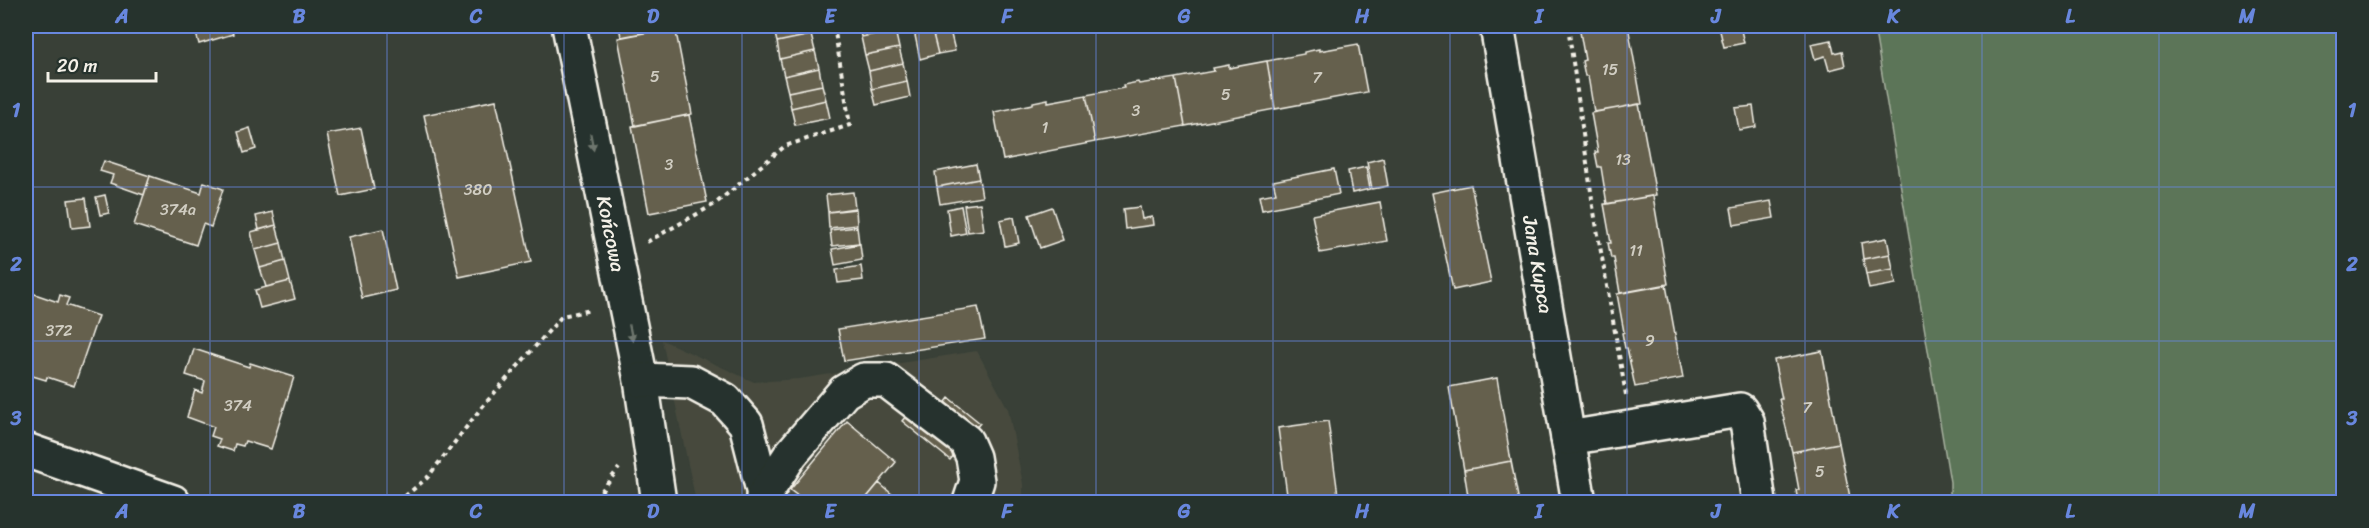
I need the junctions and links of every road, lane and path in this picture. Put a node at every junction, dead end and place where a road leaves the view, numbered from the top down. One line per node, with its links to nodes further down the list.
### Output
1 (569, 26): 5 (street, Końcowa, one-way to 5)
2 (834, 26): 5 (path)
3 (1497, 26): 9 (street, Jana Kupca)
4 (1568, 26): 8 (path)
5 (615, 260): 7 (street, Końcowa, one-way to 7)
6 (598, 309): 15 (path)
7 (641, 380): 10 (street, Końcowa); 13 (street)
8 (1632, 428): 9 (street); 21 (street)
9 (1568, 438): 20 (street, Jana Kupca)
10 (651, 441): 17 (street, Końcowa); 18 (street, Końcowa)
11 (32, 456): 14 (street)
12 (623, 462): 16 (path)
13 (765, 500): 19 (street)
14 (173, 502)
15 (398, 502)
16 (587, 502)
17 (641, 502)
18 (659, 502)
19 (970, 502)
20 (1579, 502)
21 (1759, 502)

